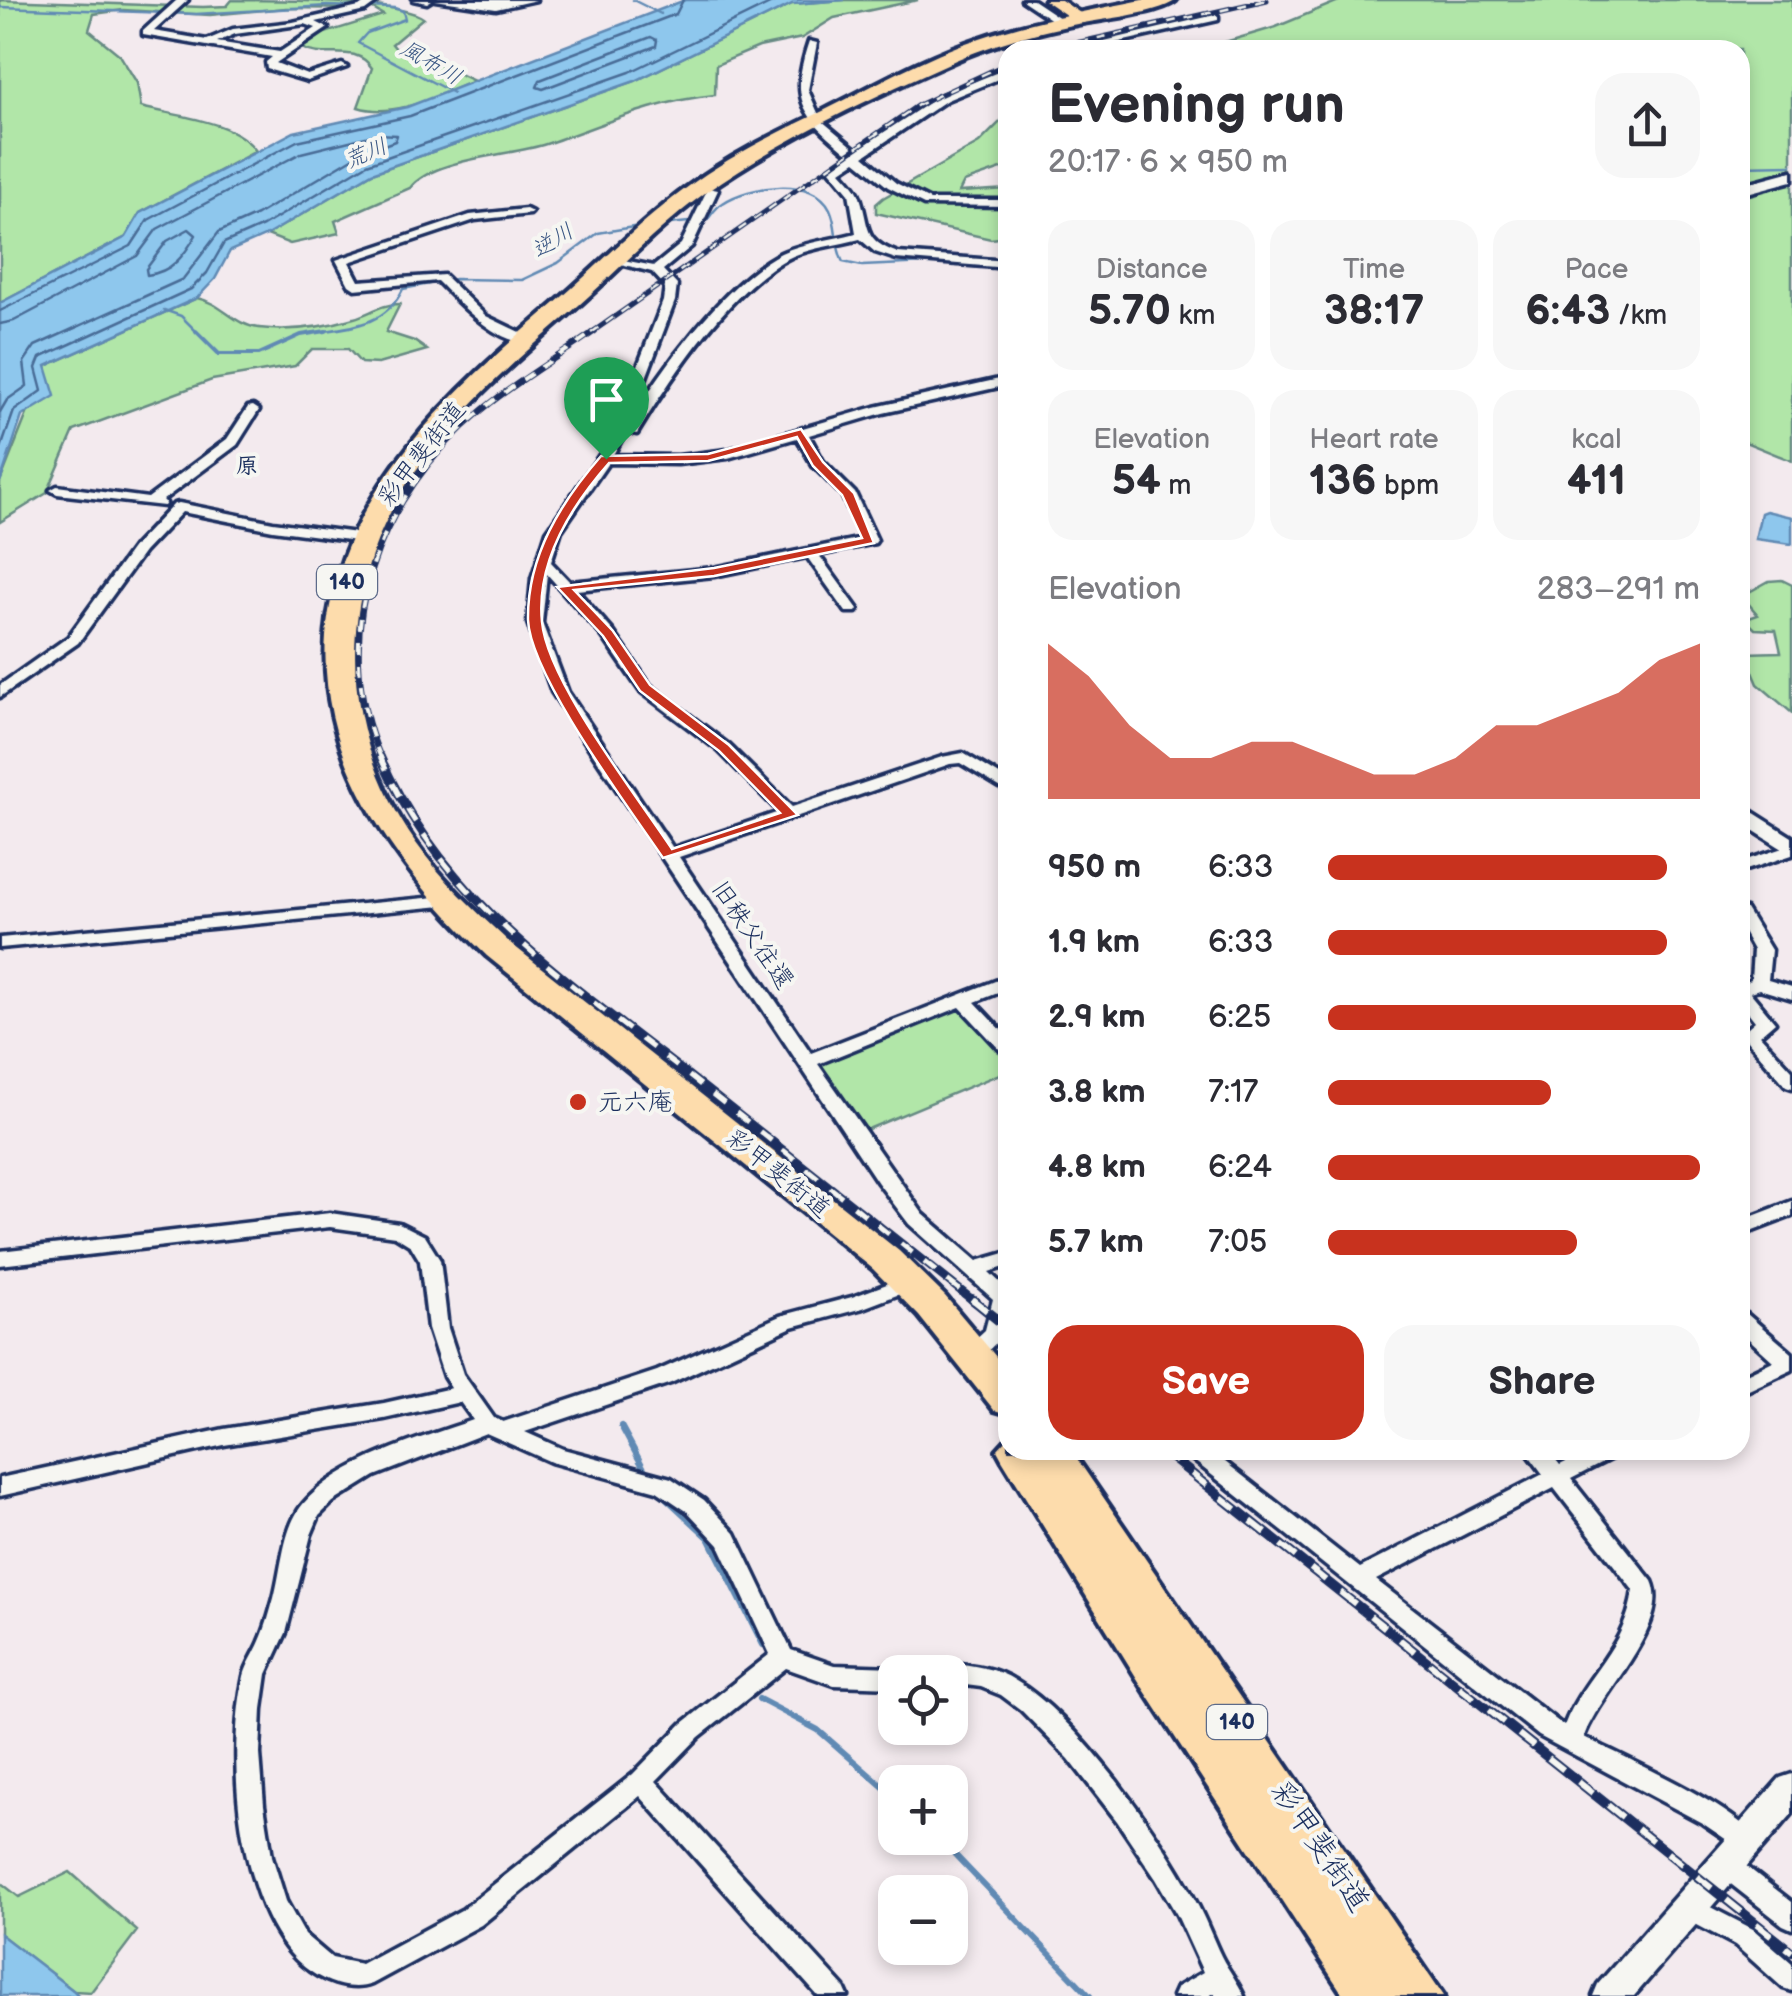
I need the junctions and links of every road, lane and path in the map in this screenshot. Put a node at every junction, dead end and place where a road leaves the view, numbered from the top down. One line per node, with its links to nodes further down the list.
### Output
1 (183, 0): 14 (street)
2 (375, 0): 10 (street)
3 (418, 0): 4 (street)
4 (427, 0)
5 (442, 0): 6 (main road)
6 (528, 0)
7 (1027, 0): 11 (street)
8 (1167, 0): 11 (highway, 彩甲斐街道 / 140)
9 (1215, 18): 11 (street)
10 (306, 21): 14 (street); 16 (street)
11 (1067, 23): 12 (highway, 彩甲斐街道 / 140)
12 (1003, 40)
13 (998, 41): 19 (highway, 彩甲斐街道 / 140)
14 (212, 42): 16 (street)
15 (812, 43): 19 (street)
16 (280, 55): 17 (street)
17 (342, 67)
18 (998, 75): 20 (street)
19 (816, 122): 20 (street); 27 (highway, 彩甲斐街道 / 140)
20 (857, 155): 24 (street); 26 (street)
21 (1792, 176): 22 (main road)
22 (1750, 187)
23 (712, 190): 29 (street)
24 (998, 204)
25 (526, 212): 30 (street)
26 (862, 235): 28 (street); 34 (street)
27 (617, 260): 29 (street); 30 (highway, 彩甲斐街道 / 140)
28 (998, 264)
29 (656, 270): 34 (street, 旧秩父往還)
30 (526, 340): 39 (highway, 彩甲斐街道 / 140)
31 (998, 383): 33 (street)
32 (254, 410): 37 (street)
33 (801, 433): 35 (street); 40 (street)
34 (614, 443): 35 (street, 旧秩父往還)
35 (606, 459): 41 (street, 旧秩父往還)
36 (57, 490): 37 (street)
37 (151, 502): 38 (street)
38 (180, 507): 39 (street); 44 (street)
39 (364, 538): 51 (highway, 彩甲斐街道 / 140)
40 (810, 552): 42 (street); 43 (street)
41 (544, 562): 42 (street); 49 (street, 旧秩父往還)
42 (564, 587): 46 (street)
43 (851, 609)
44 (0, 692)
45 (998, 780): 46 (street)
46 (790, 815): 49 (street)
47 (1750, 818): 48 (main road)
48 (1792, 849): 50 (street)
49 (668, 855): 63 (street, 旧秩父往還)
50 (1750, 864)
51 (448, 901): 53 (street); 70 (highway, 彩甲斐街道 / 140)
52 (1750, 930): 54 (street)
53 (0, 943)
54 (1759, 983): 56 (street); 57 (street)
55 (998, 986): 58 (street)
56 (1750, 986)
57 (1792, 993)
58 (962, 999): 62 (street); 63 (street)
59 (1750, 1002): 61 (street)
60 (1750, 1033): 64 (street)
61 (1750, 1033)
62 (998, 1037)
63 (807, 1061): 69 (street, 旧秩父往還)
64 (1792, 1082)
65 (1792, 1208): 66 (street)
66 (1750, 1225)
67 (0, 1258): 78 (street)
68 (998, 1262): 69 (street)
69 (978, 1268): 71 (street, 旧秩父往還)
70 (910, 1282): 74 (highway, 彩甲斐街道 / 140); 80 (street)
71 (998, 1292)
72 (998, 1322): 74 (street, 旧秩父往還)
73 (1750, 1327): 75 (street)
74 (968, 1354): 77 (highway, 彩甲斐街道 / 140); 79 (highway, 彩甲斐街道 / 140)
75 (1790, 1362): 76 (street)
76 (1750, 1381)
77 (998, 1388)
78 (465, 1393): 80 (street); 87 (street)
79 (998, 1412)
80 (494, 1428): 89 (street); 93 (street)
81 (1023, 1460): 102 (highway, 彩甲斐街道 / 140)
82 (1057, 1460): 103 (highway, 彩甲斐街道 / 140)
83 (1208, 1460): 88 (street)
84 (1544, 1460): 86 (street)
85 (1588, 1460): 86 (street)
86 (1557, 1475): 88 (street); 92 (street)
87 (0, 1487)
88 (1358, 1578): 92 (street)
89 (783, 1658): 91 (street); 93 (street)
90 (968, 1675): 99 (street)
91 (878, 1676)
92 (1570, 1742): 95 (street)
93 (641, 1781): 100 (street)
94 (1792, 1789): 95 (main road)
95 (1737, 1854): 96 (main road); 97 (street)
96 (1689, 1908): 98 (street); 104 (main road)
97 (1792, 1918)
98 (1792, 1979)
99 (1224, 1986): 101 (street)
100 (835, 1996)
101 (1186, 1996)
102 (1371, 1996)
103 (1420, 1996)
104 (1612, 1996)

